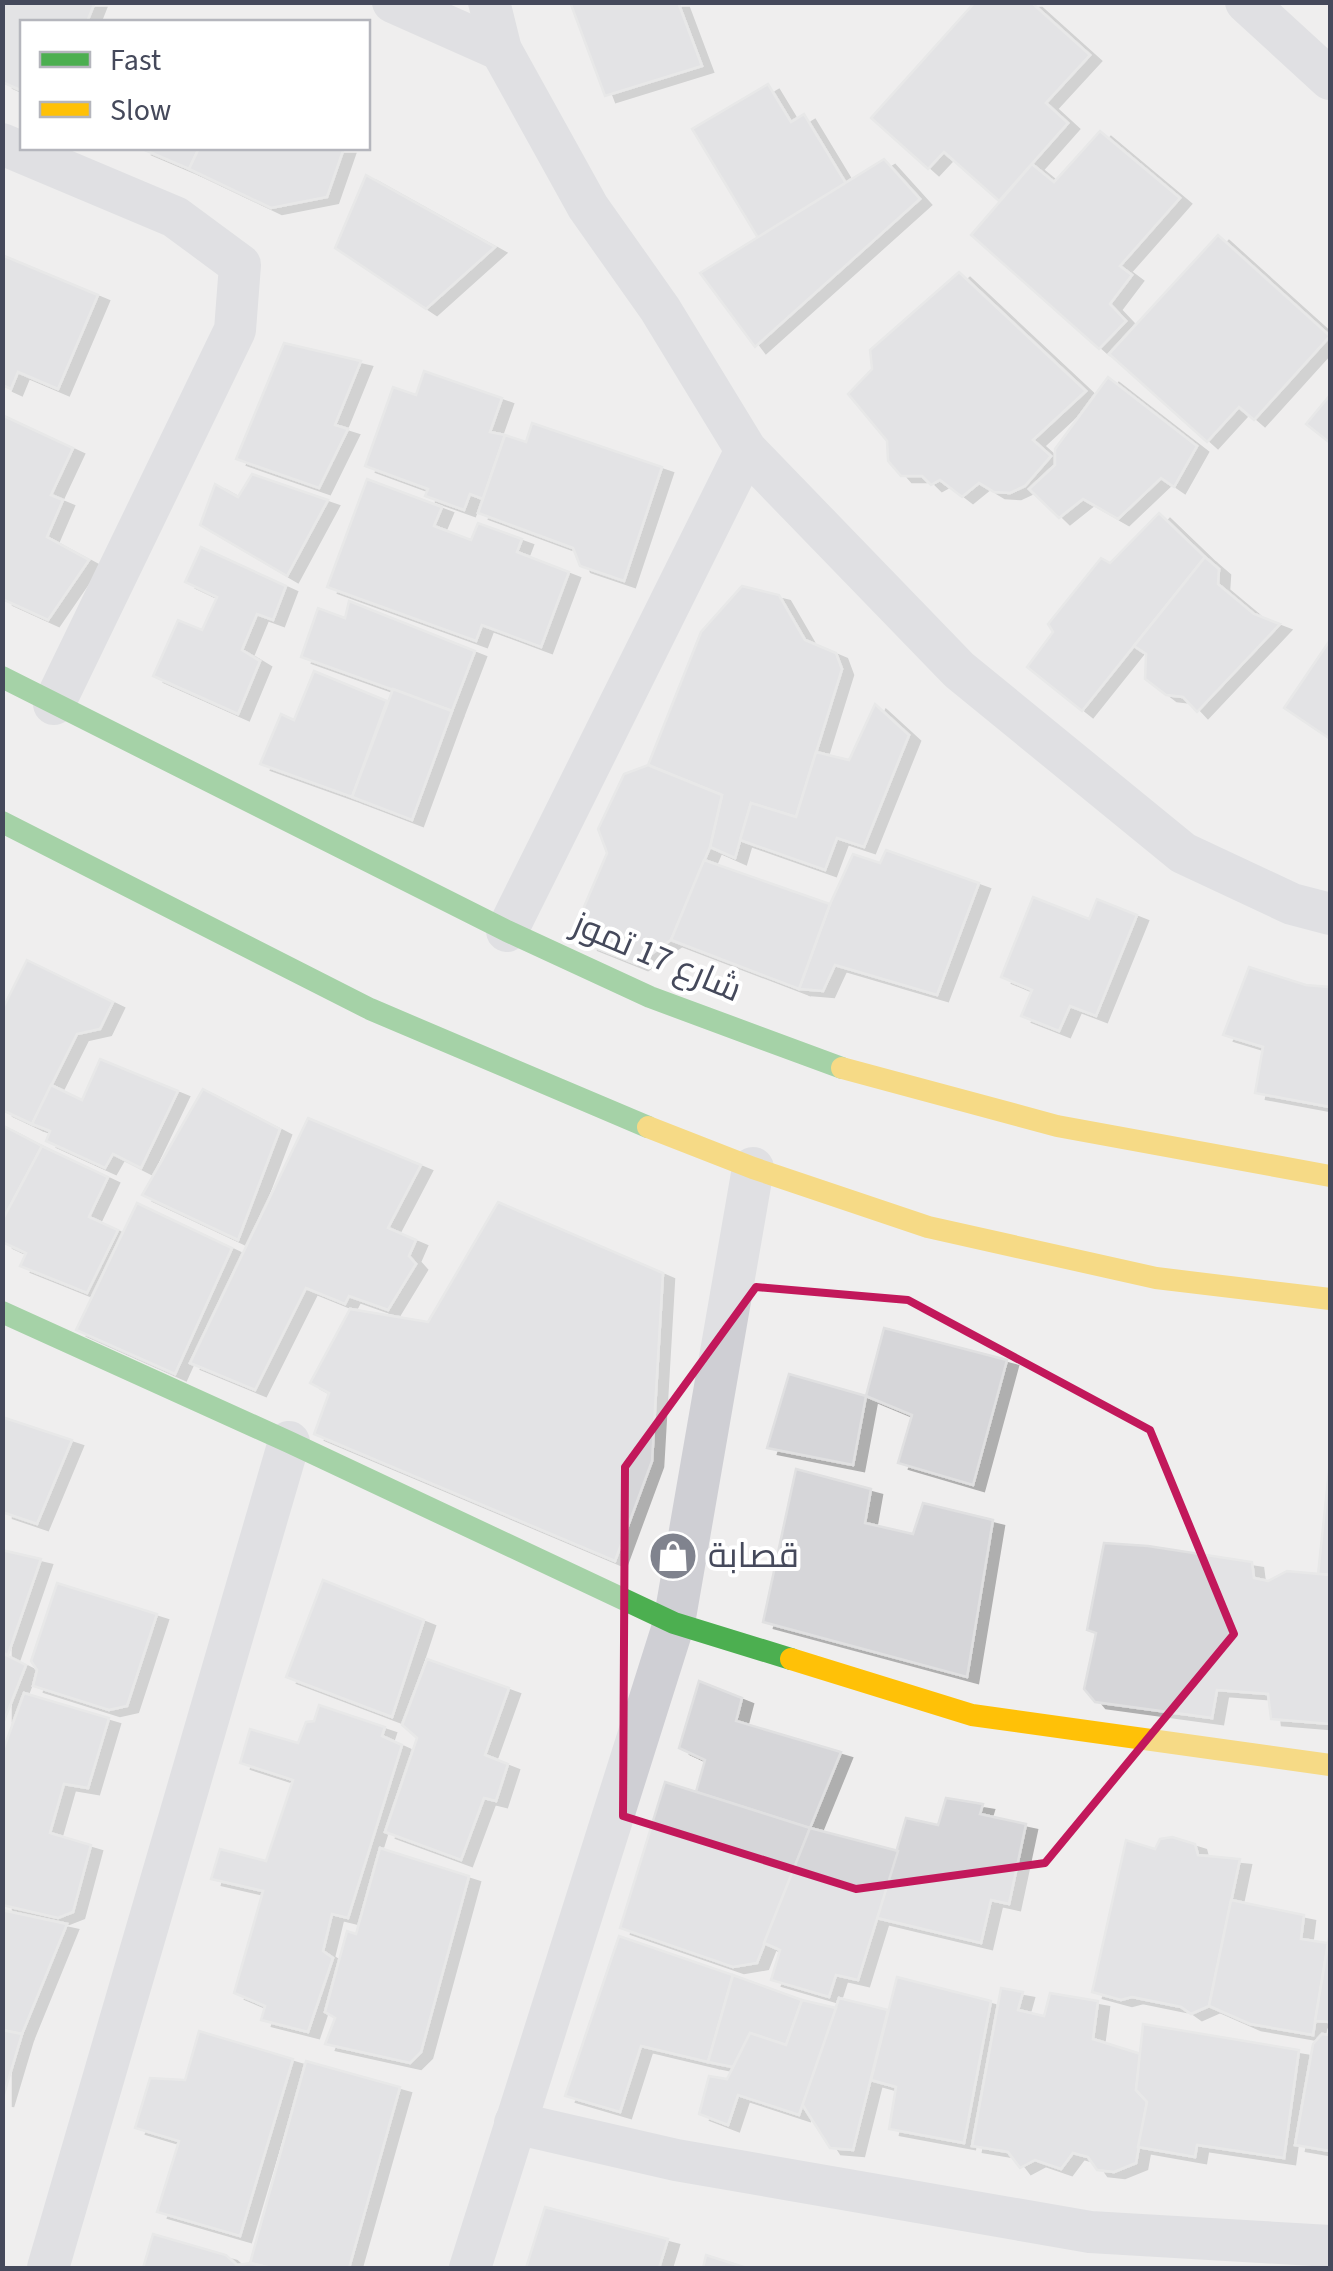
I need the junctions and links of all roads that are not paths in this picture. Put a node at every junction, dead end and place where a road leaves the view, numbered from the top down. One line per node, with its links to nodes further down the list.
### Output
1 (394, 2): 4 (street)
2 (488, 2): 4 (street)
3 (1246, 2): 5 (street)
4 (502, 50): 7 (street)
5 (1330, 80)
6 (2, 144): 9 (street)
7 (746, 450): 11 (street); 12 (street)
8 (2, 678): 9 (main road, شارع 17 تموز)
9 (54, 704): 12 (main road, شارع 17 تموز)
10 (2, 822): 13 (main road)
11 (1330, 914)
12 (507, 930): 14 (main road, شارع 17 تموز)
13 (753, 1168): 15 (main road); 18 (street)
14 (1330, 1176)
15 (1330, 1299)
16 (2, 1312): 17 (main road)
17 (289, 1442): 18 (main road); 22 (street)
18 (674, 1623): 19 (main road); 20 (street)
19 (1330, 1765)
20 (514, 2123): 21 (street); 23 (street)
21 (1330, 2246)
22 (48, 2268)
23 (470, 2268)

